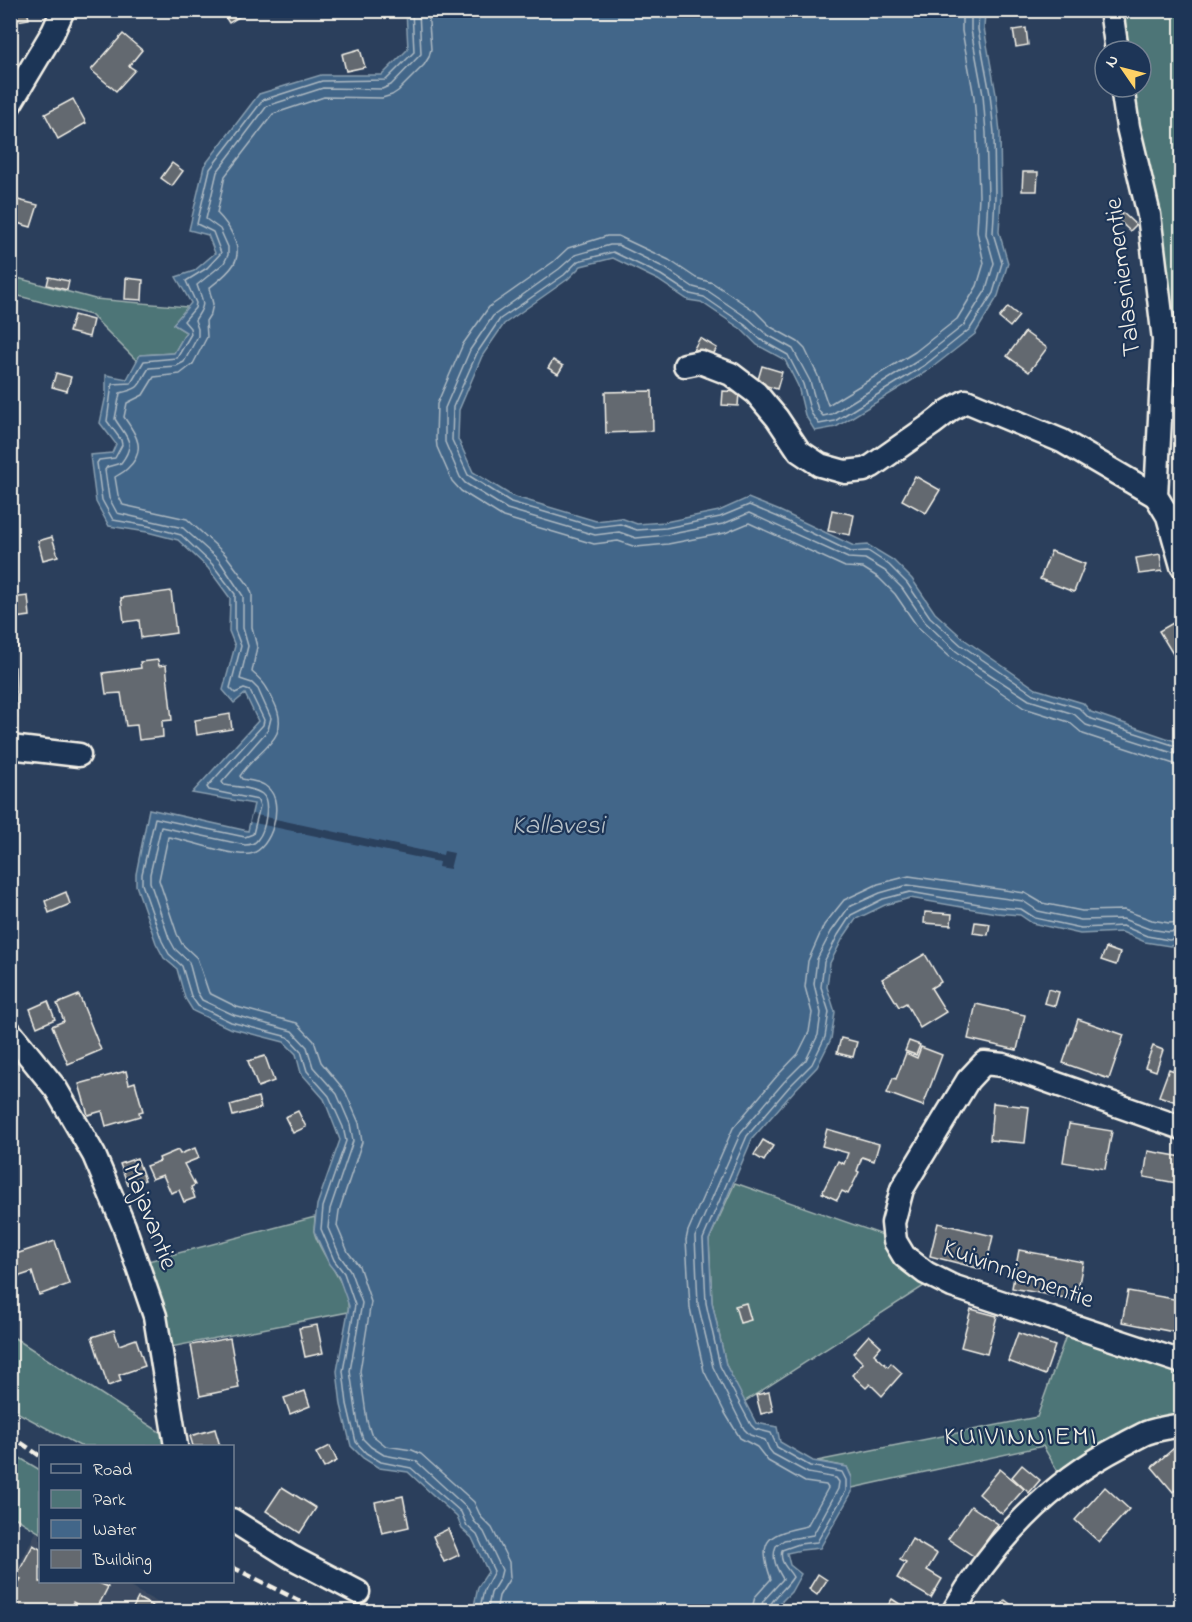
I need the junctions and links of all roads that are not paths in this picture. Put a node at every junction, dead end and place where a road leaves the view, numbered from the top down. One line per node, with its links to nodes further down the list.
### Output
1 (63, 10): 5 (street)
2 (1111, 10): 3 (street)
3 (1115, 39)
4 (1124, 99): 7 (street, Talasniementie)
5 (10, 104)
6 (685, 365): 7 (street)
7 (1156, 496): 8 (street)
8 (1182, 566)
9 (10, 747): 10 (street)
10 (79, 755)
11 (10, 1032): 15 (street, Majavantie)
12 (1182, 1128): 13 (street, Kuivinniementie)
13 (1182, 1362)
14 (1182, 1425): 18 (street)
15 (176, 1445)
16 (234, 1521): 17 (street)
17 (358, 1592)
18 (953, 1611)

